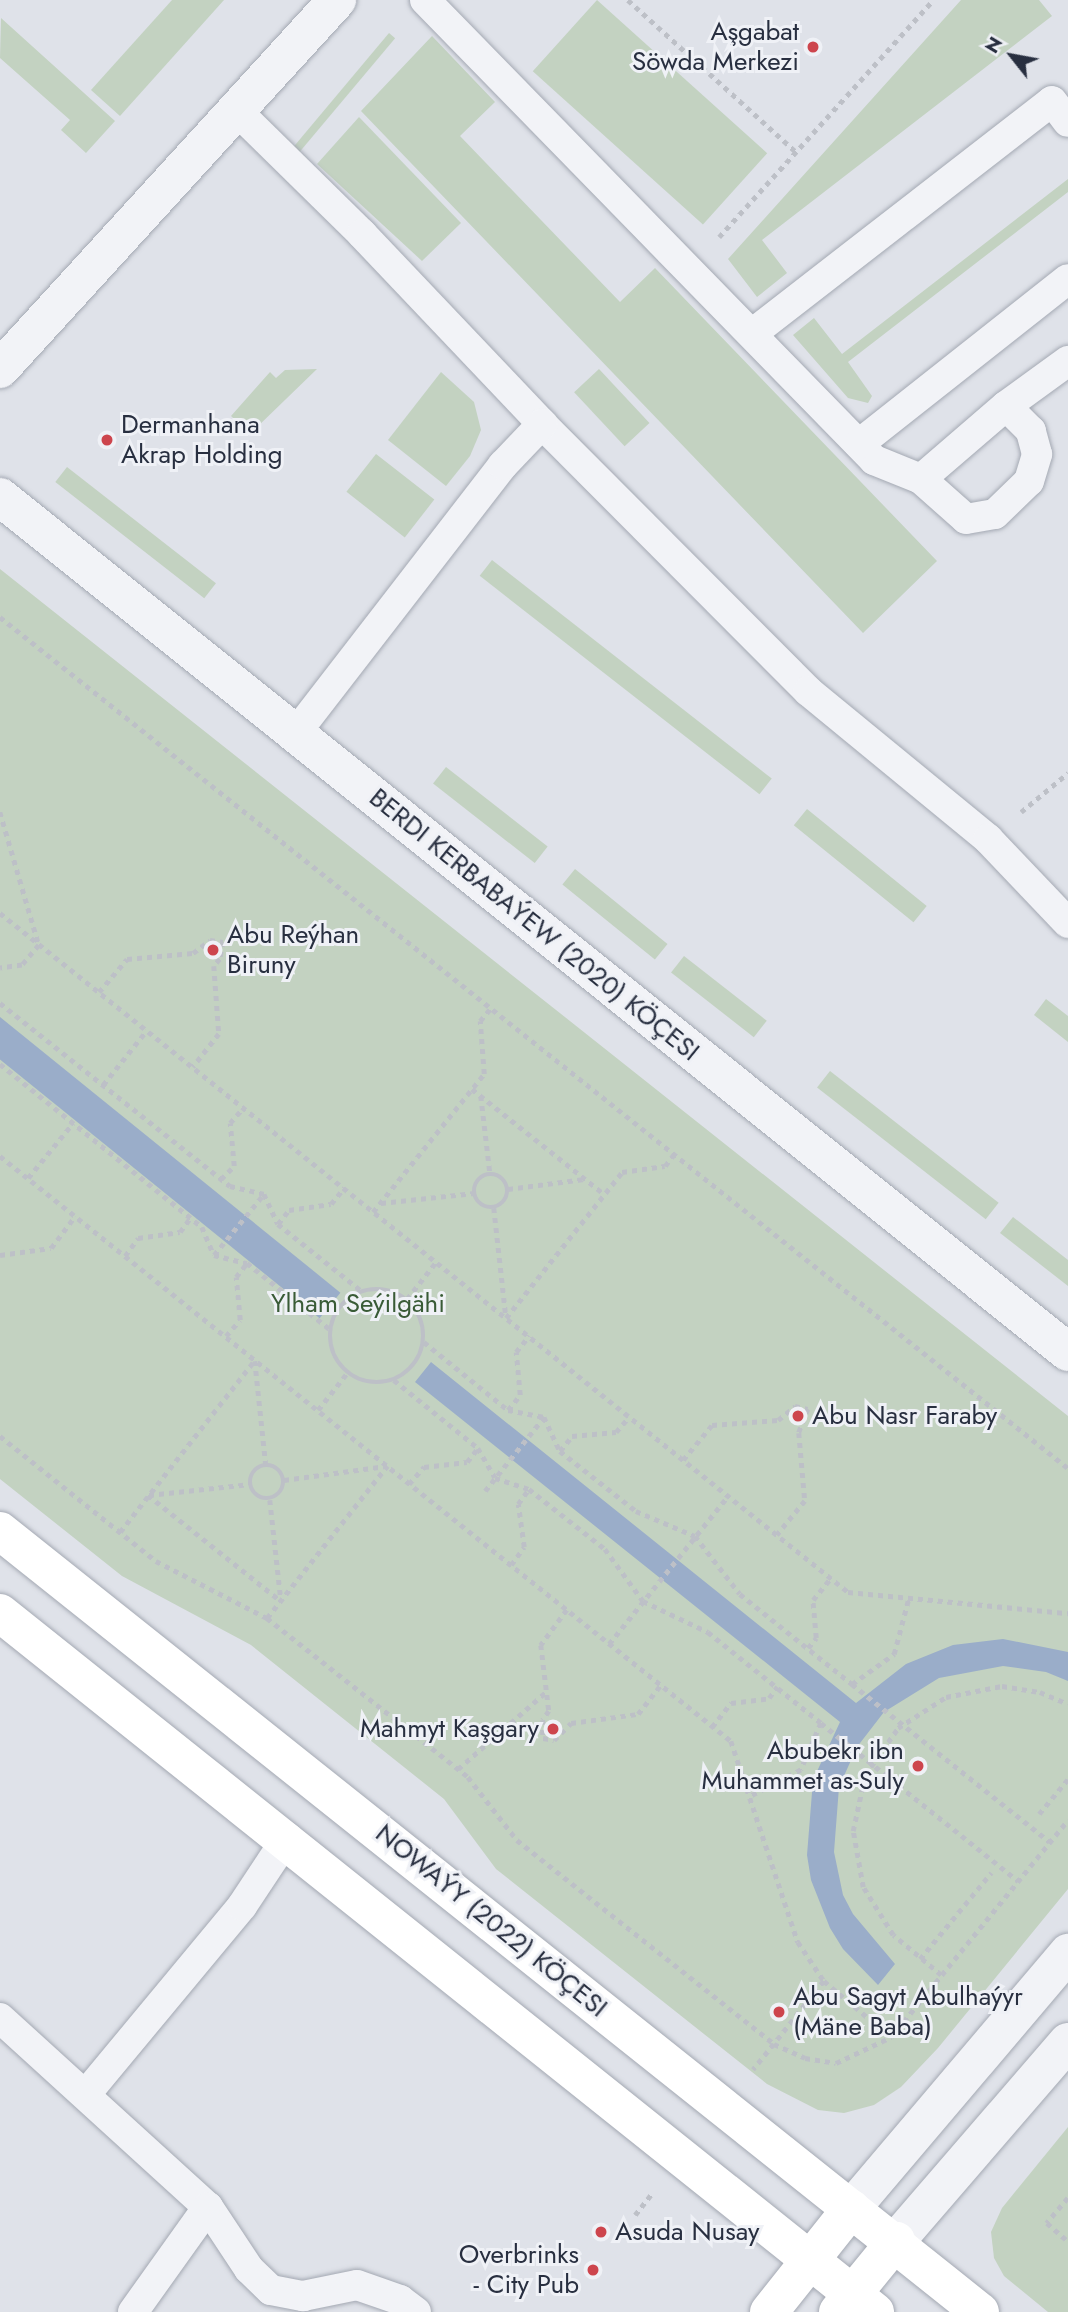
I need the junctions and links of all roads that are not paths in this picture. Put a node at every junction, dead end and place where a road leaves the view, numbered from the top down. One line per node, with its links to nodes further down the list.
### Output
1 (337, 0): 3 (street)
2 (425, 0): 6 (lane)
3 (236, 110): 8 (street); 10 (lane)
4 (1068, 122): 6 (lane)
5 (1068, 279): 11 (lane)
6 (753, 333): 11 (lane)
7 (1068, 361): 9 (lane)
8 (0, 369)
9 (1006, 406): 12 (lane); 12 (lane)
10 (542, 424): 14 (lane); 15 (lane)
11 (859, 444): 12 (lane)
12 (921, 479)
13 (0, 497): 14 (street, BERDI KERBABAÝEW (2020) KÖÇESI)
14 (295, 734): 16 (street, BERDI KERBABAÝEW (2020) KÖÇESI)
15 (1068, 923)
16 (1068, 1352)
17 (0, 1531): 25 (main road, NOWAÝY (2022) KÖÇESI)
18 (0, 1614): 19 (main road)
19 (287, 1838): 23 (lane); 27 (main road)
20 (1068, 1953): 25 (street)
21 (0, 2018): 23 (lane)
22 (1068, 2042): 26 (street)
23 (86, 2094): 24 (lane)
24 (208, 2207): 29 (lane); 30 (lane)
25 (851, 2210): 26 (main road, NOWAÝY (2022) KÖÇESI); 27 (main road)
26 (896, 2241): 28 (main road); 32 (main road, NOWAÝY (2022) KÖÇESI)
27 (811, 2261): 28 (main road); 31 (main road)
28 (855, 2306)
29 (133, 2312)
30 (416, 2312)
31 (769, 2312)
32 (981, 2312)

